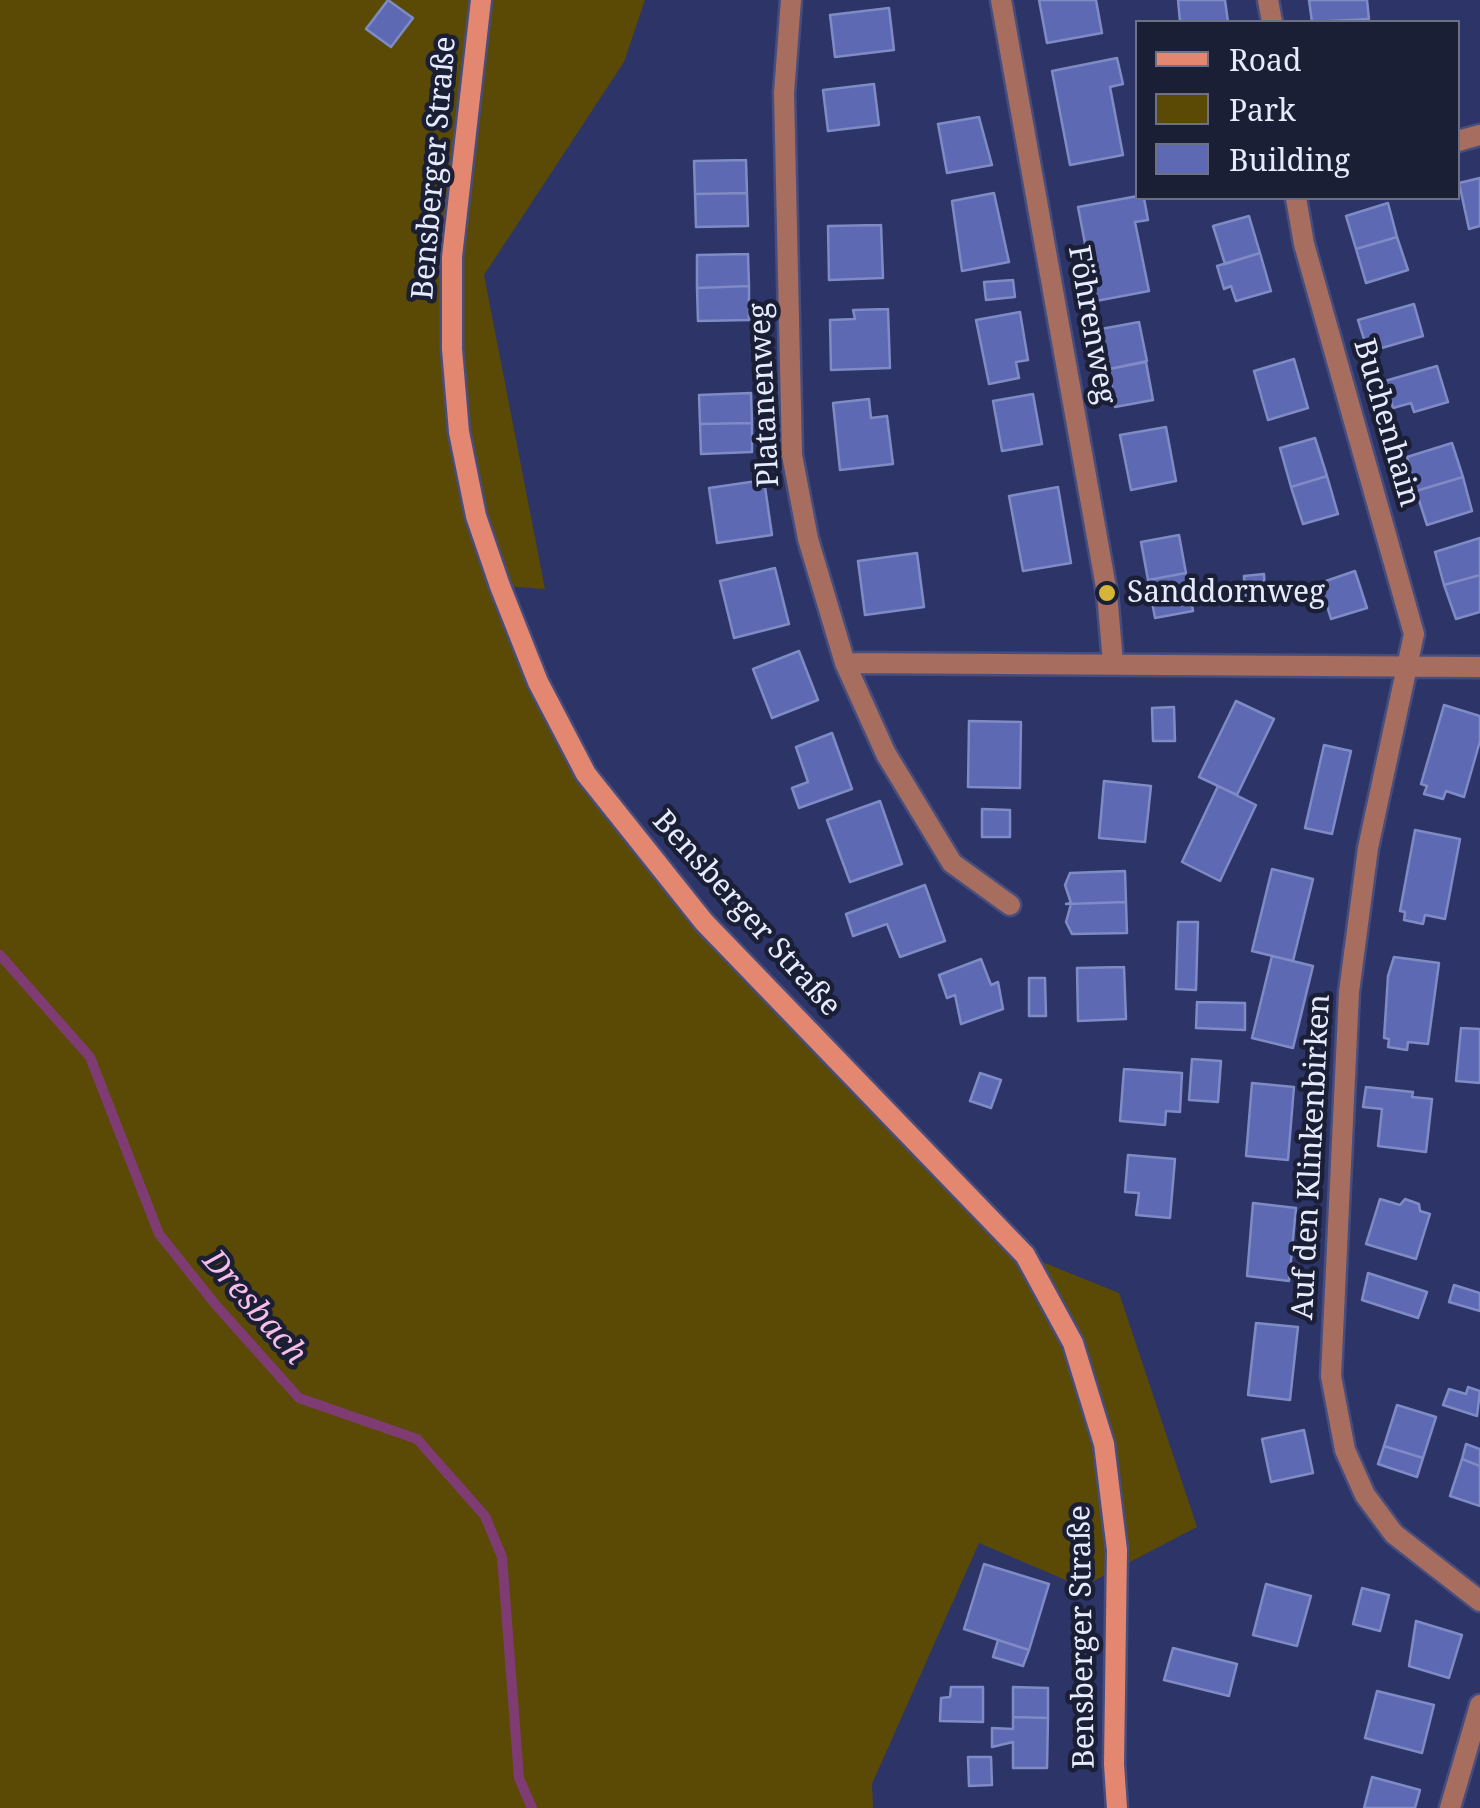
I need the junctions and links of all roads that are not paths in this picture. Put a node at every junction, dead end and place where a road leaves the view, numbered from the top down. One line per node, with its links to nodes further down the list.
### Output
1 (481, 0): 12 (main road, Bensberger Straße)
2 (792, 0): 5 (street, Platanenweg)
3 (1001, 0): 6 (street, Föhrenweg)
4 (1296, 200): 7 (street, Buchenhain)
5 (845, 663): 6 (street); 9 (street, Platanenweg)
6 (1113, 663): 7 (street)
7 (1410, 665): 8 (street); 10 (street, Auf den Klinkenbirken)
8 (1480, 667)
9 (1010, 905)
10 (1480, 1601)
11 (1480, 1704): 13 (street)
12 (1118, 1808)
13 (1450, 1808)

